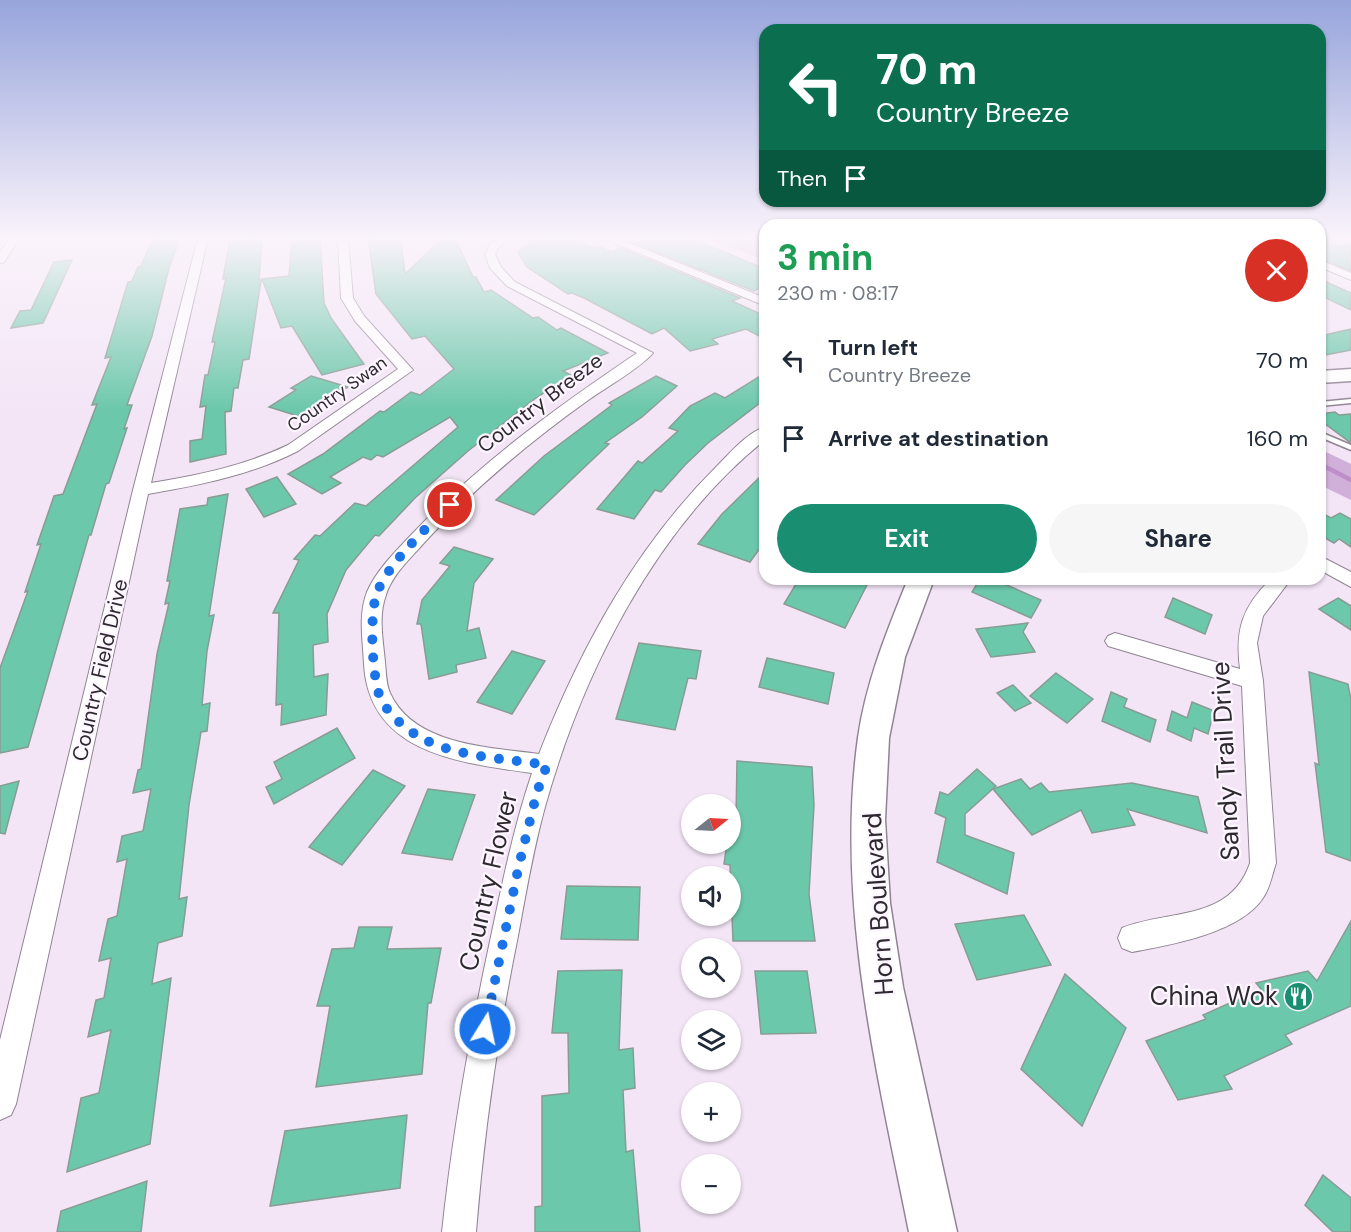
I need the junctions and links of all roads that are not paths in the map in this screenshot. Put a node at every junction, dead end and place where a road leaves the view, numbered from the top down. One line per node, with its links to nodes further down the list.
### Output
1 (189, 295): 11 (street, Country Field Drive)
2 (347, 295): 11 (street, Country Swan)
3 (533, 295): 18 (street, Country Breeze)
4 (1351, 375): 5 (street)
5 (1326, 377)
6 (1351, 401): 7 (lane)
7 (1326, 403)
8 (759, 437): 18 (street, Country Flower)
9 (1326, 437): 10 (lane)
10 (1351, 448)
11 (141, 490): 20 (street, Country Field Drive)
12 (1326, 565): 13 (street)
13 (1351, 580)
14 (918, 585): 22 (street, Horn Boulevard)
15 (1276, 585): 17 (street, Sandy Trail Drive)
16 (1115, 641): 17 (street)
17 (1252, 681): 19 (street, Sandy Trail Drive)
18 (547, 765): 21 (street, Country Flower)
19 (1132, 939)
20 (0, 1104)
21 (459, 1232)
22 (933, 1232)

